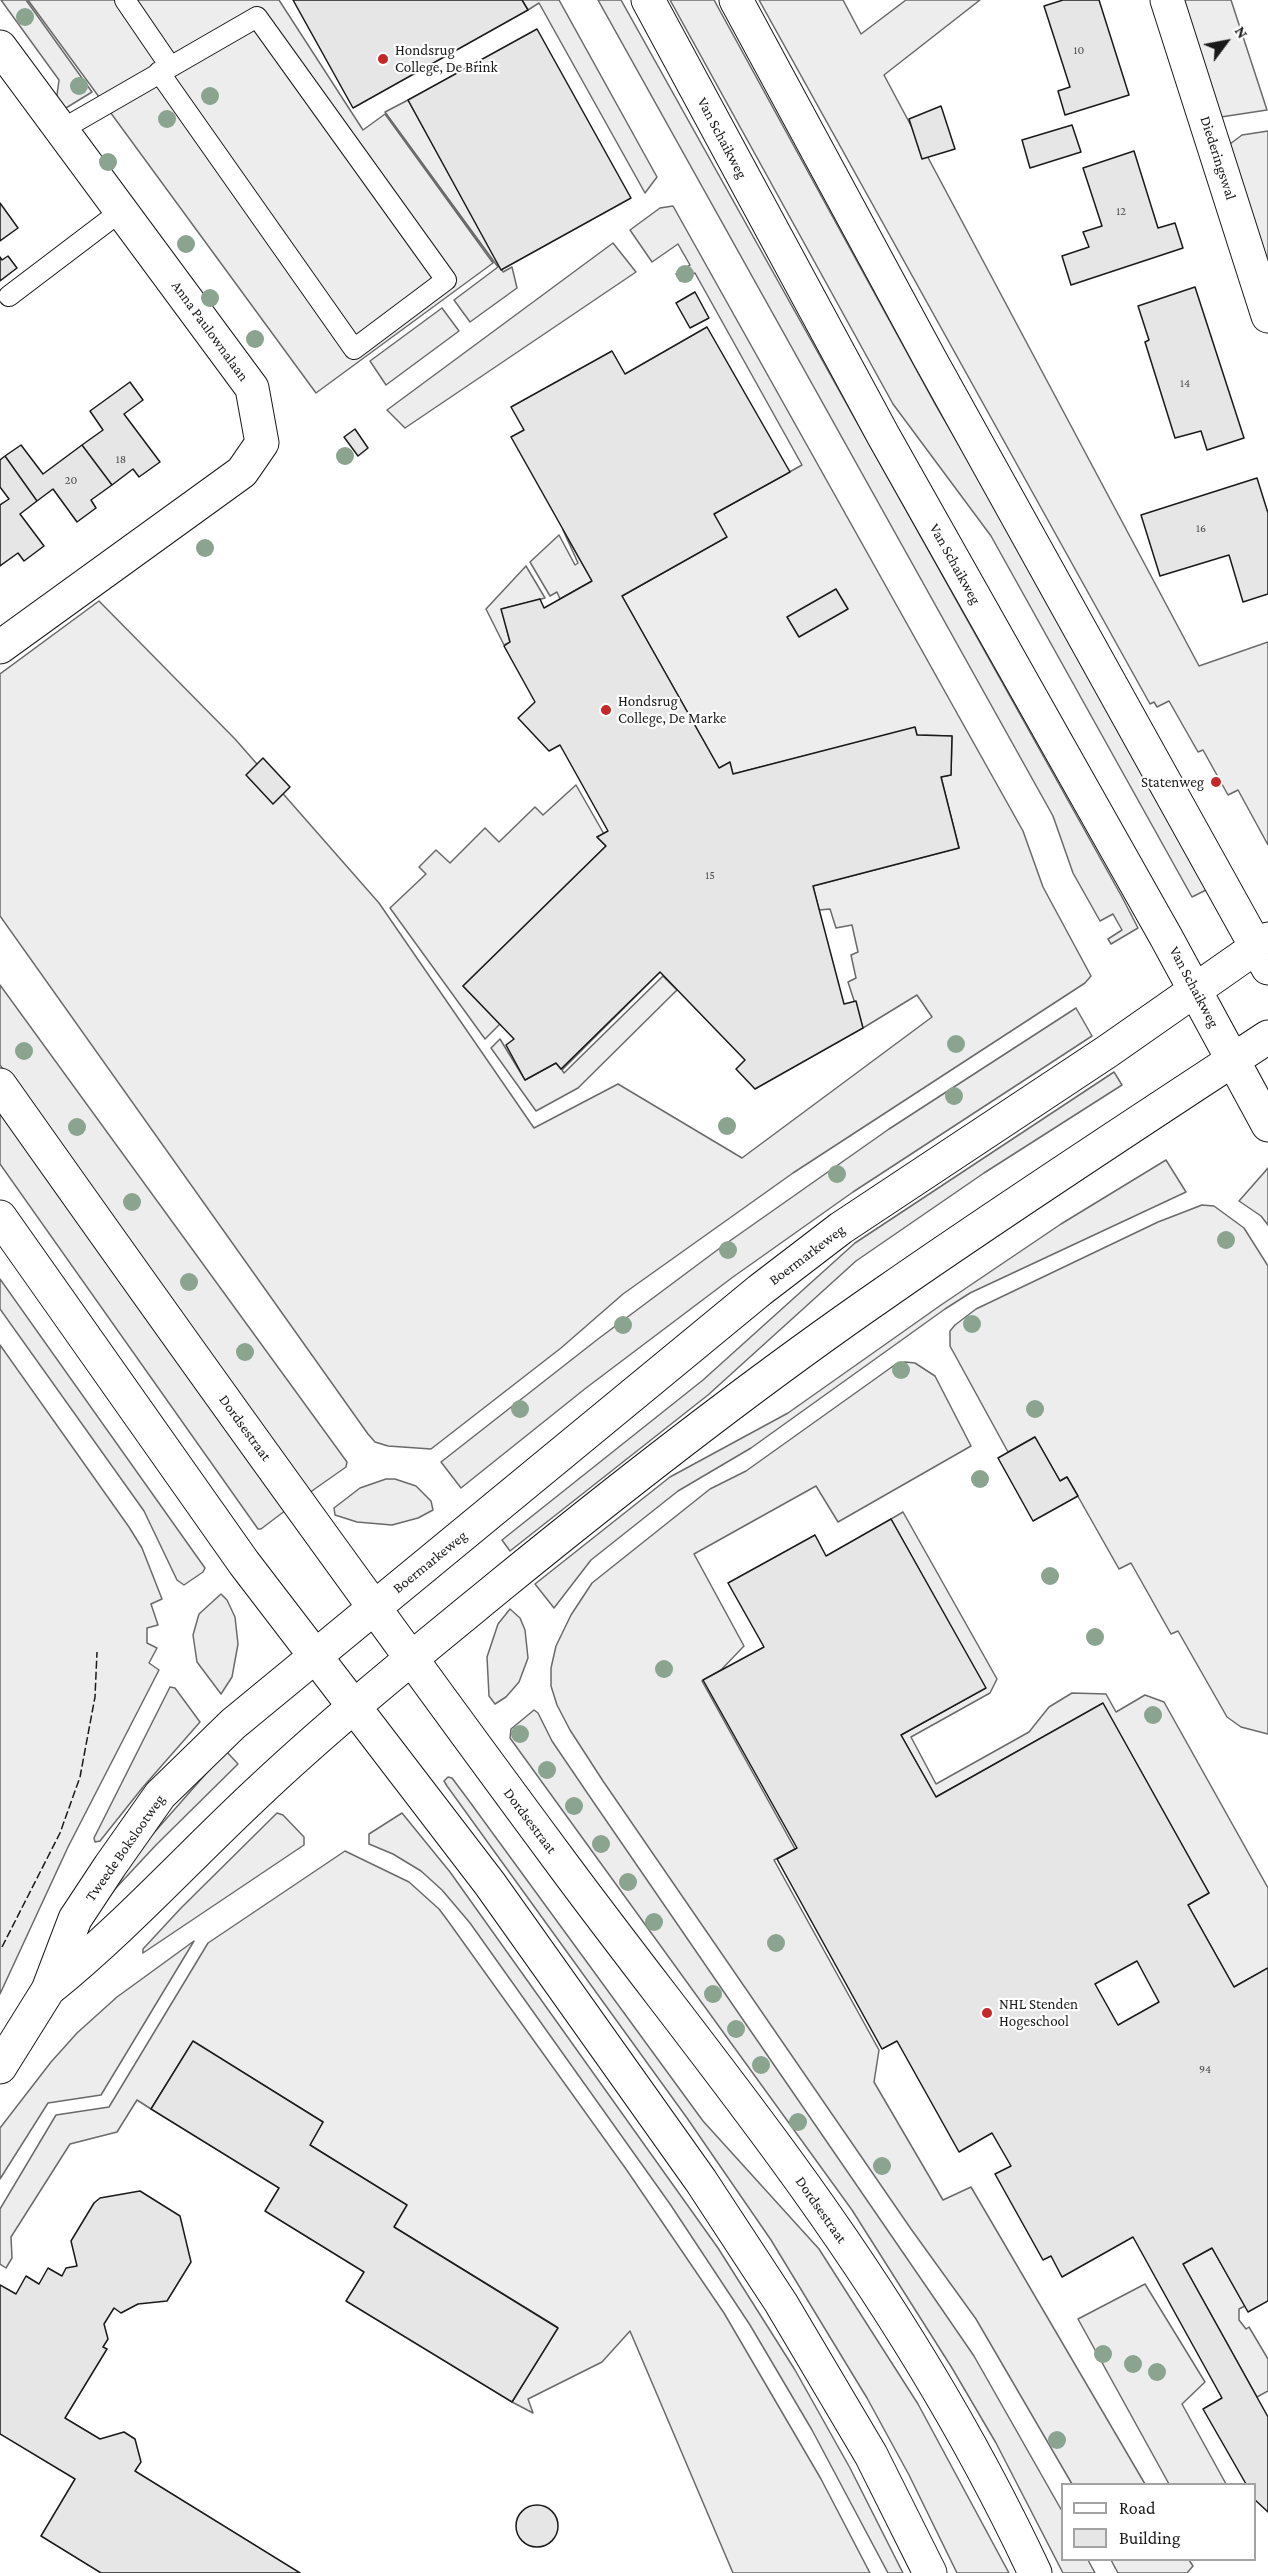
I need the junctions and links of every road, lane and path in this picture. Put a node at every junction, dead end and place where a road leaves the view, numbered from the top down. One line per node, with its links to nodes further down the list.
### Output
1 (125, 0): 6 (lane)
2 (648, 0): 13 (street, Van Schaikweg)
3 (736, 0): 12 (street)
4 (1167, 0): 10 (street, Diederingswal)
5 (0, 47): 7 (street, Anna Paulownalaan)
6 (165, 69): 6 (lane); 7 (lane)
7 (61, 130): 8 (street, Anna Paulownalaan)
8 (121, 212): 9 (lane); 11 (street, Anna Paulownalaan)
9 (9, 296)
10 (1268, 316)
11 (0, 647)
12 (1264, 951): 13 (street, Boermarkeweg)
13 (1195, 988): 15 (street, Van Schaikweg); 19 (street, Boermarkeweg)
14 (1268, 1037): 15 (street)
15 (1233, 1061): 17 (street, Van Schaikweg); 21 (street)
16 (0, 1085): 19 (street, Dordsestraat)
17 (1268, 1125)
18 (0, 1218): 20 (street)
19 (374, 1608): 20 (street, Boermarkeweg); 21 (street, Dordsestraat)
20 (314, 1657): 22 (street); 23 (street, Tweede Bokslootweg)
21 (412, 1659): 22 (street, Tweede Bokslootweg); 26 (street, Dordsestraat)
22 (354, 1707): 23 (street, Tweede Bokslootweg); 25 (street)
23 (48, 1990): 24 (street, Tweede Bokslootweg)
24 (0, 2067)
25 (930, 2573)
26 (1035, 2573)

